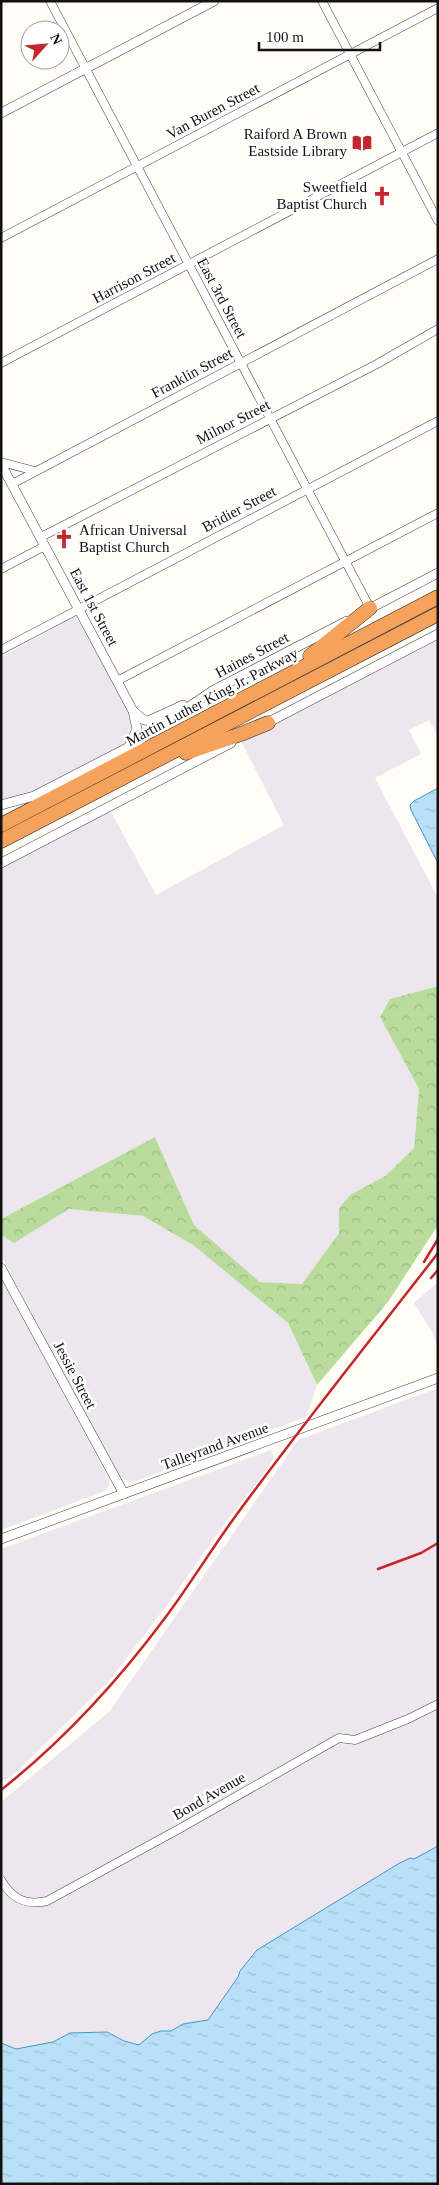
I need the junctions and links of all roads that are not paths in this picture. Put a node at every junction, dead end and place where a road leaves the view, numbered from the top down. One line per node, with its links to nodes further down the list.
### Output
1 (50, 1): 6 (street, East 3rd Street)
2 (214, 1): 6 (street)
3 (322, 1): 5 (street)
4 (438, 8): 5 (street, Van Buren Street)
5 (350, 54): 9 (street); 10 (street, Van Buren Street)
6 (86, 68): 7 (street); 10 (street, East 3rd Street)
7 (1, 114)
8 (438, 133): 9 (street, Harrison Street)
9 (401, 152): 11 (street); 14 (street, Harrison Street)
10 (137, 166): 12 (street, Van Buren Street); 14 (street, East 3rd Street)
11 (438, 221)
12 (1, 238)
13 (438, 259): 17 (street, Franklin Street)
14 (189, 265): 16 (street, Harrison Street); 17 (street, East 3rd Street)
15 (438, 329): 18 (street, Milnor Street)
16 (1, 363)
17 (241, 363): 18 (street, East 3rd Street); 21 (street, Franklin Street)
18 (270, 418): 23 (street, East 3rd Street); 25 (street, Milnor Street)
19 (438, 421): 23 (street, Bridier Street)
20 (1, 463): 21 (street); 22 (street, East 1st Street)
21 (35, 471): 22 (street, Franklin Street)
22 (12, 484): 25 (street, East 1st Street)
23 (308, 488): 26 (street, East 3rd Street); 31 (street, Bridier Street)
24 (438, 513): 26 (street)
25 (43, 541): 27 (street, Milnor Street); 31 (street, East 1st Street)
26 (345, 561): 30 (street, East 3rd Street); 35 (street)
27 (1, 569)
28 (438, 573): 30 (street, Haines Street)
29 (438, 597): 37 (highway, Martin Luther King Jr. Parkway)
30 (370, 608): 36 (street, Haines Street); 37 (highway)
31 (79, 609): 34 (street, Bridier Street); 35 (street, East 1st Street)
32 (438, 614): 41 (highway, Martin Luther King Jr. Parkway)
33 (438, 634): 39 (street)
34 (1, 650)
35 (118, 681): 38 (street, East 1st Street)
36 (214, 690): 38 (street); 40 (street, Haines Street)
37 (256, 692): 43 (highway, Martin Luther King Jr. Parkway)
38 (133, 711): 40 (street, East 1st Street)
39 (268, 723): 41 (highway); 45 (street)
40 (129, 747): 42 (street, Haines Street)
41 (134, 772): 44 (highway, Martin Luther King Jr. Parkway)
42 (1, 805)
43 (1, 825)
44 (1, 841)
45 (1, 863)
46 (1, 1268): 48 (street, Jessie Street)
47 (438, 1378): 48 (street, Talleyrand Avenue)
48 (124, 1494): 49 (street, Talleyrand Avenue)
49 (1, 1539)
50 (438, 1704): 51 (street, Bond Avenue)
51 (1, 1880)

